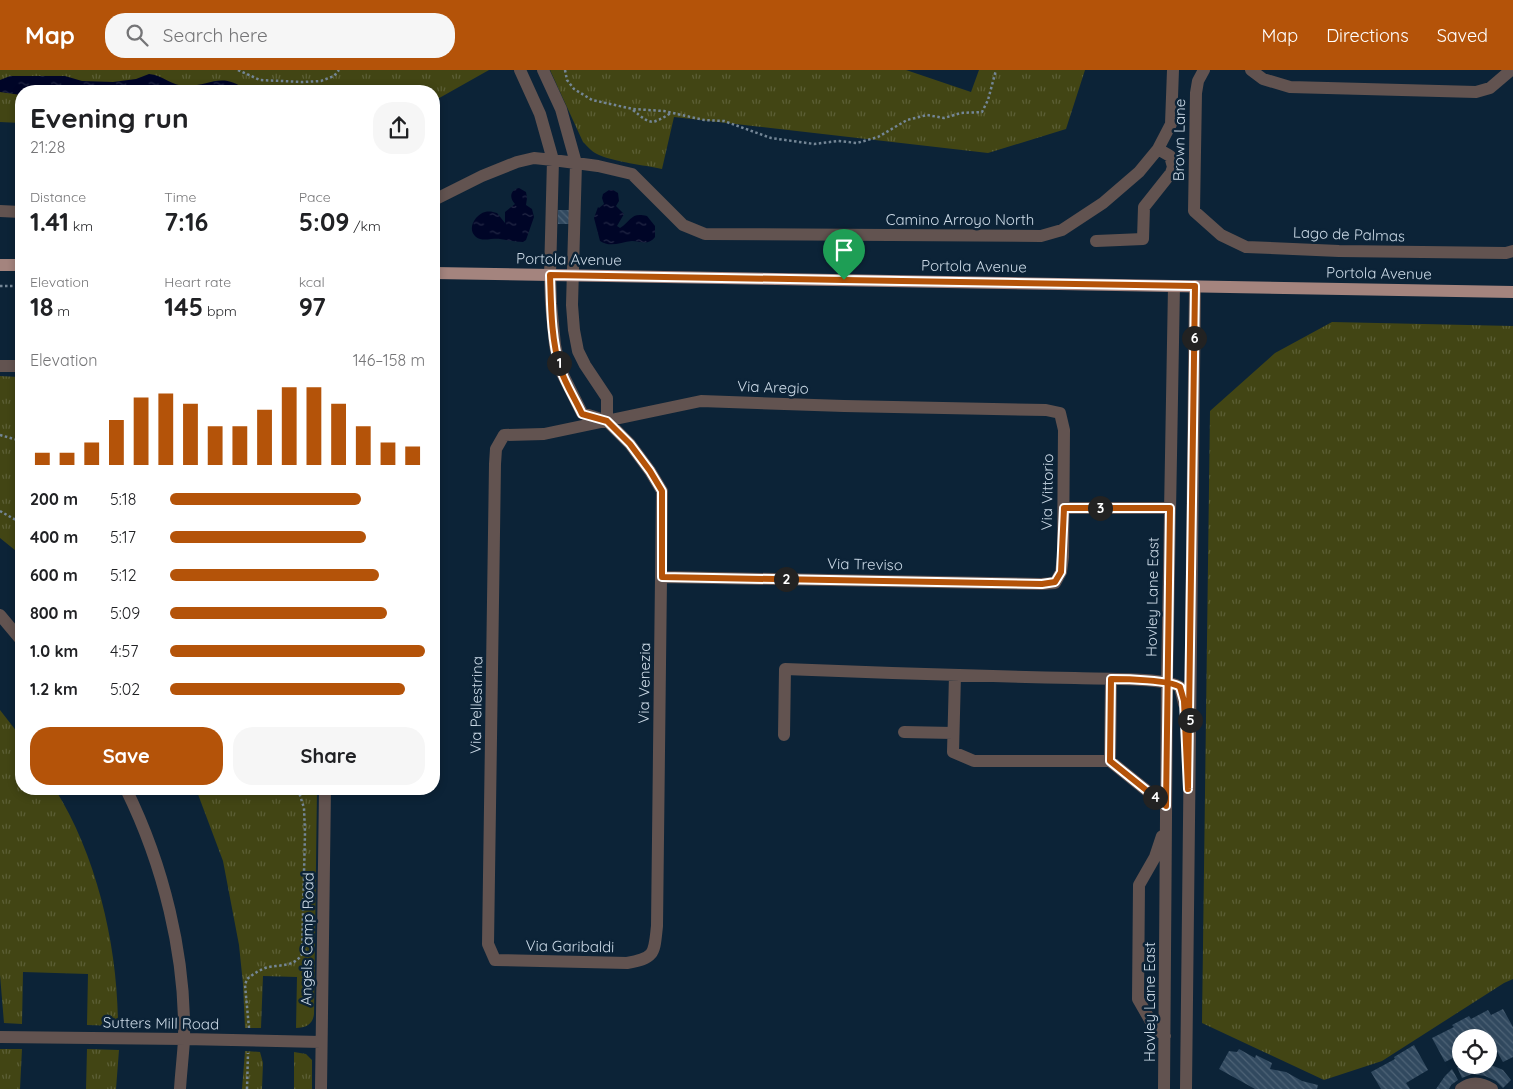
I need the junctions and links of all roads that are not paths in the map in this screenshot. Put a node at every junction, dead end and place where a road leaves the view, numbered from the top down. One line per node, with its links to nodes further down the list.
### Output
1 (520, 70): 8 (street, Via Venezia)
2 (543, 70): 9 (street)
3 (1173, 70): 7 (street, Camino Arroyo North)
4 (1204, 70): 11 (street, Brown Lane)
5 (1251, 70): 6 (street)
6 (1511, 70)
7 (1158, 149): 9 (street, Camino Arroyo North); 14 (street)
8 (553, 160): 9 (street, Camino Arroyo North); 10 (street, Camino Arroyo North); 19 (street, Via Venezia)
9 (576, 163): 20 (street)
10 (440, 197)
11 (1194, 211): 15 (street, Lago de Palmas)
12 (0, 212): 13 (street)
13 (15, 212)
14 (1096, 241)
15 (1513, 250)
16 (0, 265): 17 (main road)
17 (15, 265)
18 (440, 273): 19 (main road, Portola Avenue)
19 (550, 275): 20 (main road, Portola Avenue); 27 (street, Via Venezia)
20 (573, 275): 21 (main road, Portola Avenue); 27 (street)
21 (1174, 286): 22 (main road, Portola Avenue); 30 (street, Hovley Lane East)
22 (1195, 286): 23 (main road, Portola Avenue); 42 (street)
23 (1513, 292)
24 (0, 366): 25 (street)
25 (15, 366)
26 (1060, 413): 27 (street, Via Aregio); 29 (street, Via Vittorio)
27 (607, 421): 28 (street, Via Aregio); 32 (street, Via Venezia)
28 (496, 450): 47 (street, Via Pellestrina)
29 (1064, 508): 30 (street); 31 (street, Via Vittorio)
30 (1170, 508): 37 (street, Hovley Lane East)
31 (1061, 572): 32 (street, Via Treviso)
32 (662, 577): 48 (street, Via Venezia)
33 (0, 615): 34 (street)
34 (15, 633)
35 (955, 675): 36 (street); 39 (street); 40 (street)
36 (1111, 679): 37 (street); 41 (street)
37 (1167, 682): 42 (street); 45 (street, Hovley Lane East)
38 (904, 732): 39 (street)
39 (953, 733): 41 (street)
40 (784, 735)
41 (1110, 761): 45 (street)
42 (1188, 789): 56 (street)
43 (129, 795): 51 (street)
44 (325, 795): 52 (street, Angels Camp Road)
45 (1166, 806): 46 (street, Hovley Lane East)
46 (1166, 824): 49 (street, Hovley Lane East); 49 (street)
47 (496, 960): 48 (street, Via Garibaldi)
48 (644, 960)
49 (1165, 1036): 55 (street, Hovley Lane East)
50 (0, 1037): 51 (street, Sutters Mill Road)
51 (184, 1038): 52 (street, Sutters Mill Road); 53 (street)
52 (321, 1042): 54 (street, Angels Camp Road)
53 (180, 1089)
54 (321, 1089)
55 (1164, 1089)
56 (1186, 1089)
57 (1461, 1089): 58 (street)
58 (1492, 1089)

